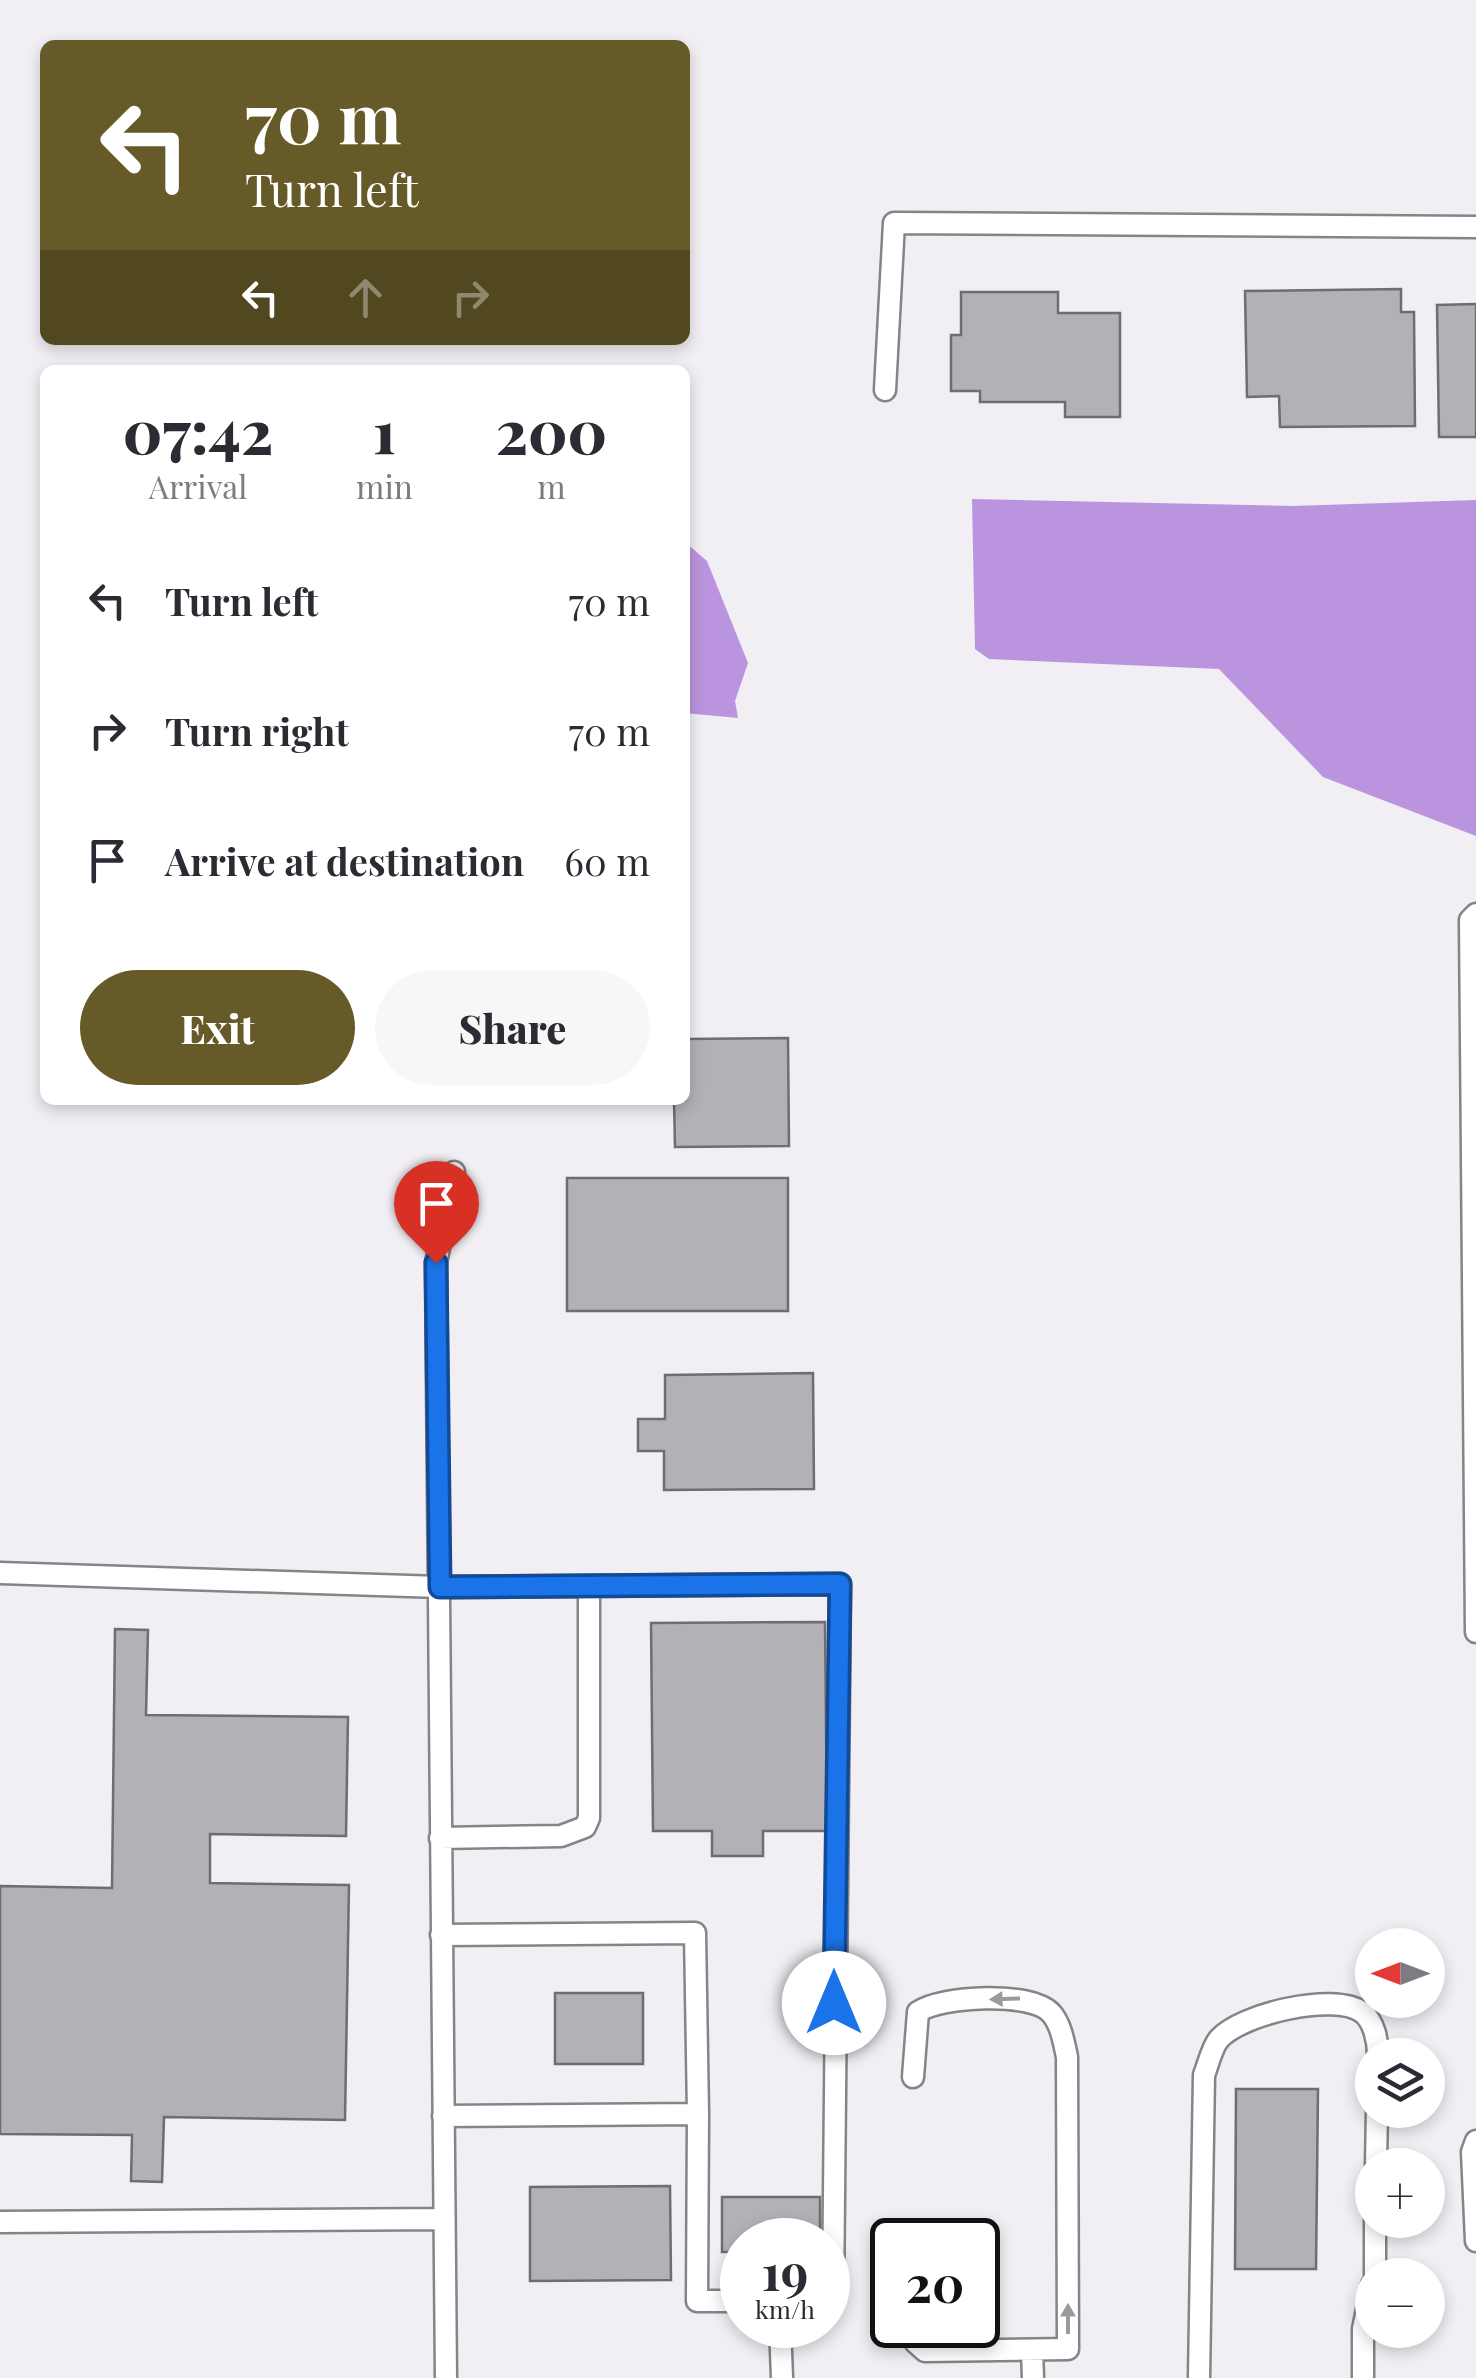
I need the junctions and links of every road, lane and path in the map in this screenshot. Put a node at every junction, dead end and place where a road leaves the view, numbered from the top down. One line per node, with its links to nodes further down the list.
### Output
1 (1476, 228): 2 (lane)
2 (885, 390)
3 (1476, 914): 8 (lane)
4 (454, 1172): 6 (lane)
5 (0, 1572): 6 (lane)
6 (440, 1587): 7 (lane); 9 (lane)
7 (590, 1588): 9 (lane); 16 (lane)
8 (1476, 1632)
9 (440, 1838): 10 (lane)
10 (441, 1935): 13 (lane); 14 (lane)
11 (1377, 2038): 28 (lane)
12 (912, 2077): 24 (lane, one-way to 12)
13 (698, 2114): 14 (lane); 20 (lane)
14 (443, 2116): 17 (lane)
15 (1476, 2141): 19 (lane)
16 (835, 2218)
17 (444, 2219): 18 (lane); 25 (lane)
18 (0, 2222)
19 (1476, 2241)
20 (720, 2301)
21 (781, 2348): 26 (lane)
22 (922, 2348): 24 (lane)
23 (1363, 2348): 29 (lane)
24 (1032, 2350): 27 (lane)
25 (446, 2378)
26 (782, 2378)
27 (1033, 2378)
28 (1200, 2378)
29 (1364, 2378)

